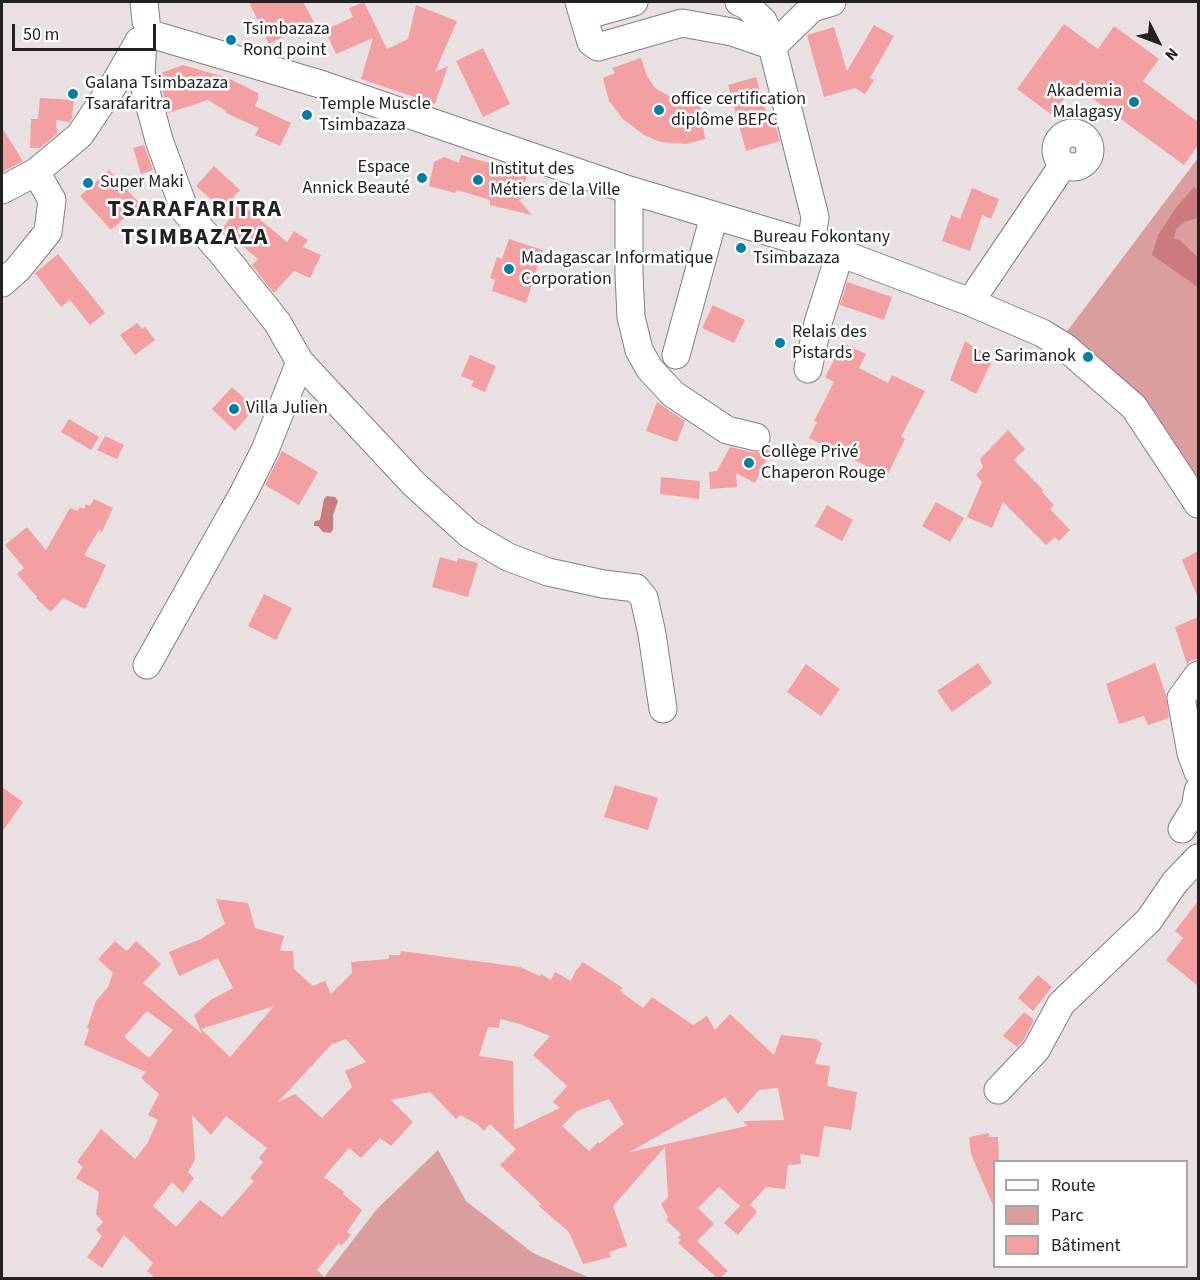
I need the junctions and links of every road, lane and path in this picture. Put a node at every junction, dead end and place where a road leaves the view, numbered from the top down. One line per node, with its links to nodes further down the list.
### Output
1 (634, 2): 4 (street)
2 (832, 2): 6 (street)
3 (744, 3): 6 (street)
4 (582, 9): 6 (street)
5 (145, 28): 8 (street); 10 (street); 17 (street)
6 (773, 46): 12 (street)
7 (1063, 165): 15 (street)
8 (36, 172): 9 (street); 14 (street)
9 (2, 190)
10 (629, 190): 11 (street); 19 (street)
11 (714, 216): 12 (street); 16 (street)
12 (812, 246): 13 (street)
13 (840, 253): 15 (street); 18 (street)
14 (2, 283)
15 (969, 302): 20 (street)
16 (676, 355)
17 (300, 362): 21 (street); 23 (street)
18 (808, 369)
19 (756, 436)
20 (1198, 504)
21 (147, 665)
22 (1198, 675): 24 (street)
23 (663, 709)
24 (1198, 772)
25 (1198, 791): 26 (street)
26 (1182, 829)
27 (1198, 858): 28 (street)
28 (998, 1090)

